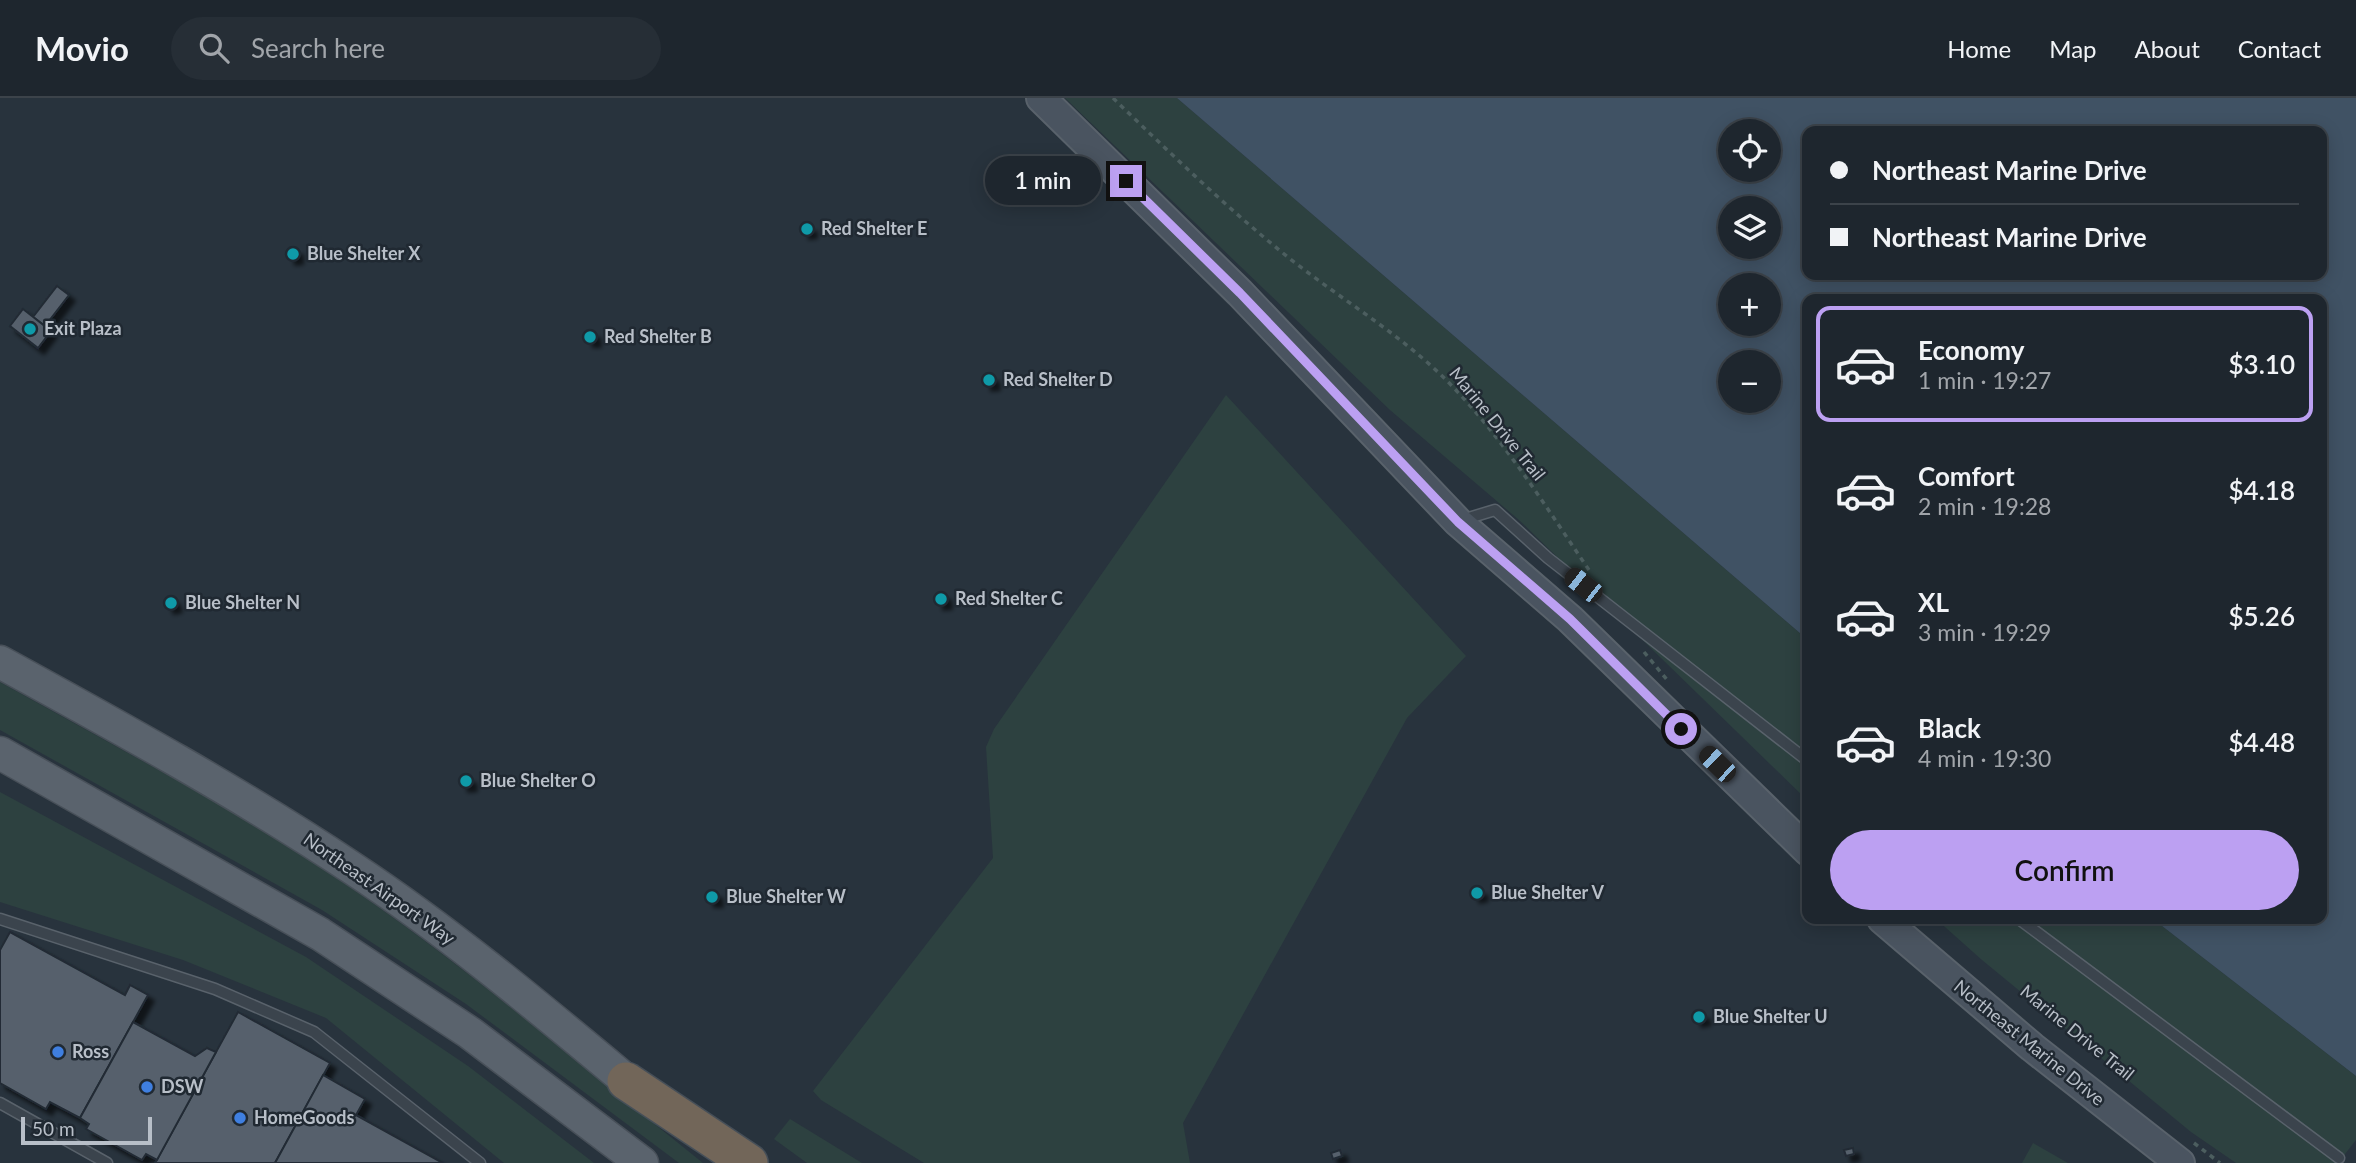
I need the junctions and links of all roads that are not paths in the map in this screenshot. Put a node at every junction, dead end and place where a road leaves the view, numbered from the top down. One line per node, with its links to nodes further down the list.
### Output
1 (1041, 98): 2 (main road)
2 (1458, 522): 6 (lane); 7 (main road)
3 (0, 647): 4 (main road)
4 (10, 668): 11 (main road, Northeast Airport Way)
5 (0, 753): 17 (main road)
6 (1802, 756)
7 (1802, 845)
8 (0, 919): 16 (lane)
9 (1888, 924): 13 (main road, Northeast Marine Drive)
10 (2026, 924): 14 (lane)
11 (626, 1081): 18 (main road, Northeast Airport Way); 19 (highway)
12 (0, 1103): 15 (lane)
13 (2182, 1149)
14 (2339, 1158)
15 (101, 1162)
16 (480, 1163)
17 (642, 1163)
18 (725, 1163)
19 (749, 1163)

